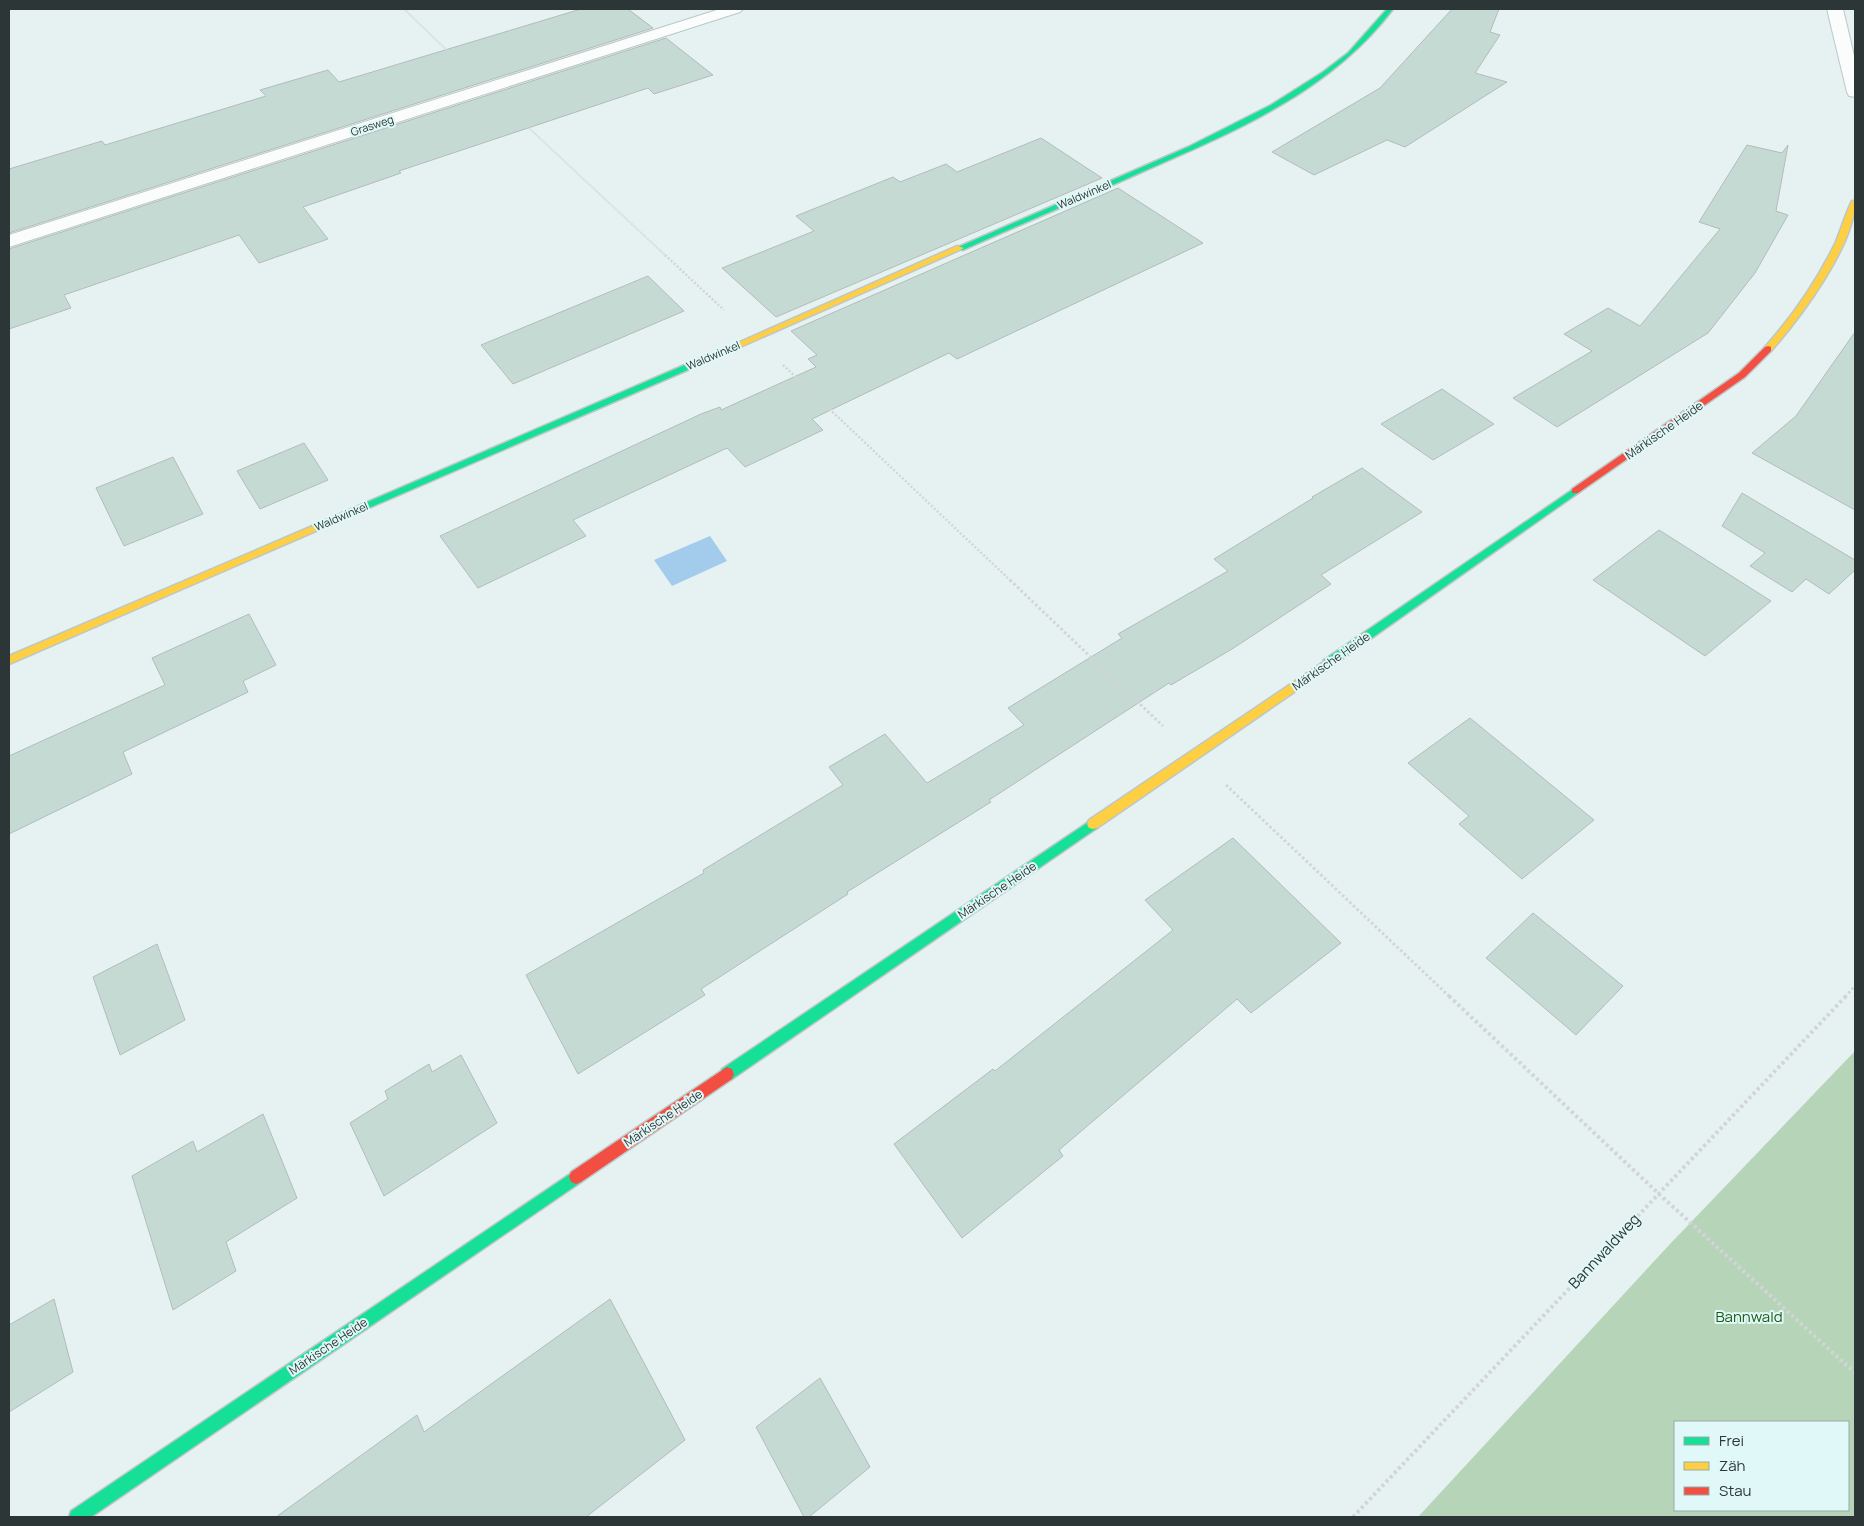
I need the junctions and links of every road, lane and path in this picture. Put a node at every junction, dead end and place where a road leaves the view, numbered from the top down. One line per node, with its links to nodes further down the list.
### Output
1 (404, 9): 5 (path)
2 (735, 9): 5 (street, Grasweg)
3 (1390, 9): 9 (street, Waldwinkel)
4 (1835, 9): 6 (street)
5 (487, 88): 8 (street, Grasweg); 9 (path)
6 (1855, 92)
7 (1855, 203): 11 (street, Märkische Heide)
8 (9, 241)
9 (753, 337): 10 (street, Waldwinkel); 11 (path)
10 (9, 660)
11 (1195, 755): 13 (path); 15 (street, Märkische Heide)
12 (1855, 986): 13 (path, Bannwaldweg)
13 (1659, 1194): 14 (path); 16 (path, Bannwaldweg)
14 (1855, 1374)
15 (77, 1517)
16 (1353, 1517)

